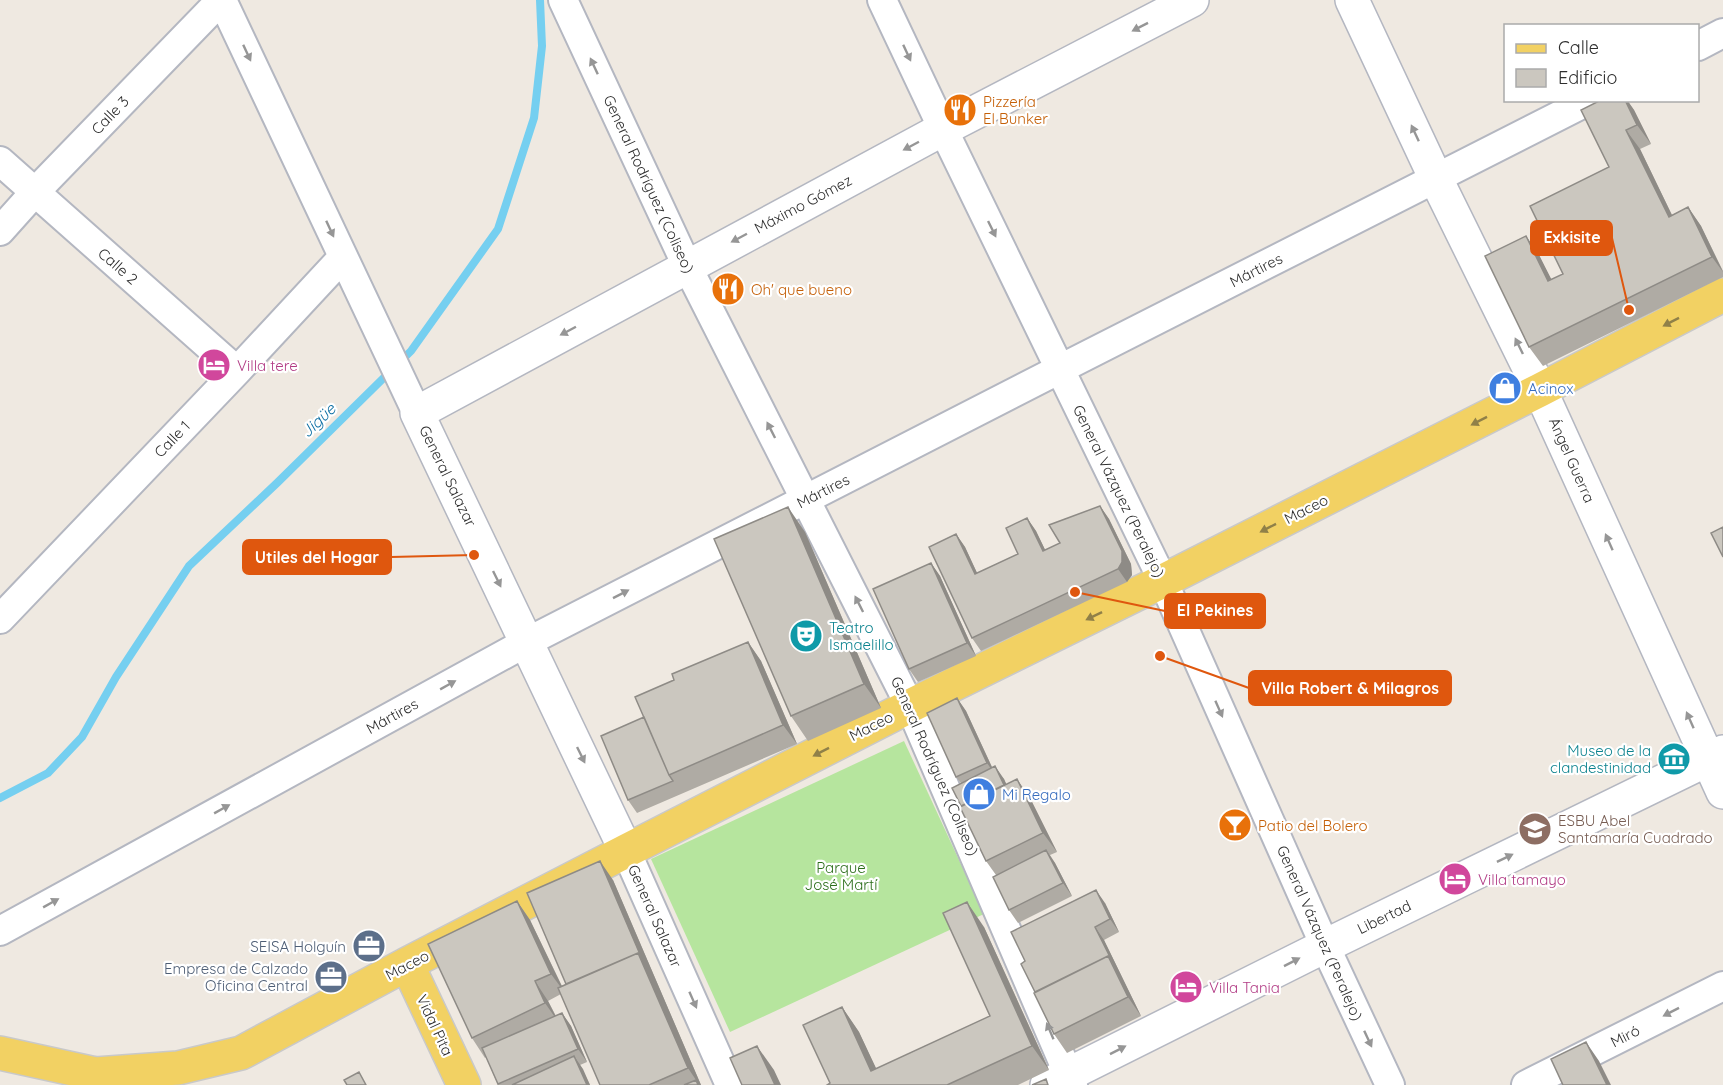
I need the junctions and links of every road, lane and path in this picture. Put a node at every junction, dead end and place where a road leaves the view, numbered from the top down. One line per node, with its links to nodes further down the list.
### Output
1 (221, 0): 12 (street, Calle 3); 14 (street, General Salazar, one-way to 14)
2 (563, 0): 15 (street, General Rodríguez (Coliseo), one-way to 2)
3 (882, 0): 9 (street, General Vázquez (Peralejo), one-way to 9)
4 (1192, 0): 9 (street, Máximo Gómez, one-way to 9)
5 (1352, 0): 11 (street, Ángel Guerra, one-way to 5)
6 (1723, 33): 7 (street)
7 (1699, 45)
8 (1586, 102): 11 (street, Mártires)
9 (943, 129): 15 (street, Máximo Gómez, one-way to 15); 17 (street, General Vázquez (Peralejo), one-way to 17)
10 (0, 161): 12 (street, Calle 2)
11 (1436, 179): 17 (street, Mártires); 19 (street, Ángel Guerra, one-way to 11)
12 (34, 193): 13 (street, Calle 3); 18 (street, Calle 2)
13 (0, 231)
14 (343, 257): 18 (street, Calle 1); 20 (street, General Salazar)
15 (687, 266): 20 (street, Máximo Gómez, one-way to 20); 21 (street, General Rodríguez (Coliseo), one-way to 15)
16 (1723, 295): 19 (main road, Maceo, one-way to 19)
17 (1060, 369): 21 (street, Mártires); 22 (street, General Vázquez (Peralejo))
18 (237, 371): 23 (street, Calle 1)
19 (1540, 390): 22 (main road, Maceo, one-way to 22); 26 (street, Ángel Guerra, one-way to 19)
20 (417, 413): 24 (street, General Salazar, one-way to 24)
21 (806, 500): 24 (street, Mártires, one-way to 21); 25 (street, General Rodríguez (Coliseo), one-way to 21)
22 (1162, 581): 25 (main road, Maceo, one-way to 25); 30 (street, General Vázquez (Peralejo), one-way to 30)
23 (0, 619)
24 (527, 642): 28 (street, General Salazar, one-way to 28); 29 (street, Mártires, one-way to 24)
25 (910, 706): 28 (main road, Maceo, one-way to 28); 34 (street, General Rodríguez (Coliseo), one-way to 25)
26 (1715, 756): 27 (street, Ángel Guerra); 30 (street, Libertad, one-way to 26)
27 (1723, 792)
28 (626, 851): 31 (main road, Maceo); 36 (street, General Salazar, one-way to 36)
29 (0, 931)
30 (1325, 946): 34 (street, Libertad, one-way to 30); 37 (street, General Vázquez (Peralejo), one-way to 37)
31 (407, 964): 33 (main road, Maceo); 35 (main road, Vidal Pita)
32 (1723, 986): 38 (street, Miró, one-way to 38)
33 (0, 1053)
34 (1063, 1082)
35 (464, 1085)
36 (730, 1085)
37 (1390, 1085)
38 (1526, 1085)

